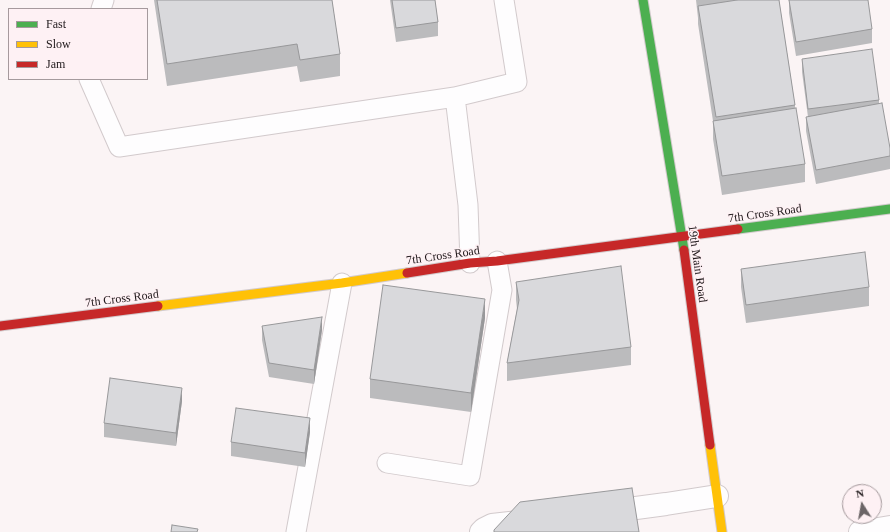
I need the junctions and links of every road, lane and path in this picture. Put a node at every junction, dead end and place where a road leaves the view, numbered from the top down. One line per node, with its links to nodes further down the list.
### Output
1 (504, 0): 4 (lane)
2 (643, 0): 6 (street, 19th Main Road)
3 (89, 80): 4 (lane)
4 (455, 97): 8 (lane)
5 (890, 209): 6 (street, 7th Cross Road)
6 (682, 236): 7 (street, 7th Cross Road); 12 (street, 19th Main Road)
7 (497, 261): 8 (street, 7th Cross Road); 11 (lane)
8 (470, 263): 9 (street, 7th Cross Road)
9 (342, 283): 10 (street, 7th Cross Road); 16 (lane)
10 (0, 326)
11 (387, 463)
12 (717, 496): 13 (street); 18 (street, 19th Main Road)
13 (584, 514)
14 (546, 519): 17 (street)
15 (890, 527): 19 (street)
16 (296, 532)
17 (482, 532)
18 (722, 532)
19 (860, 532)

